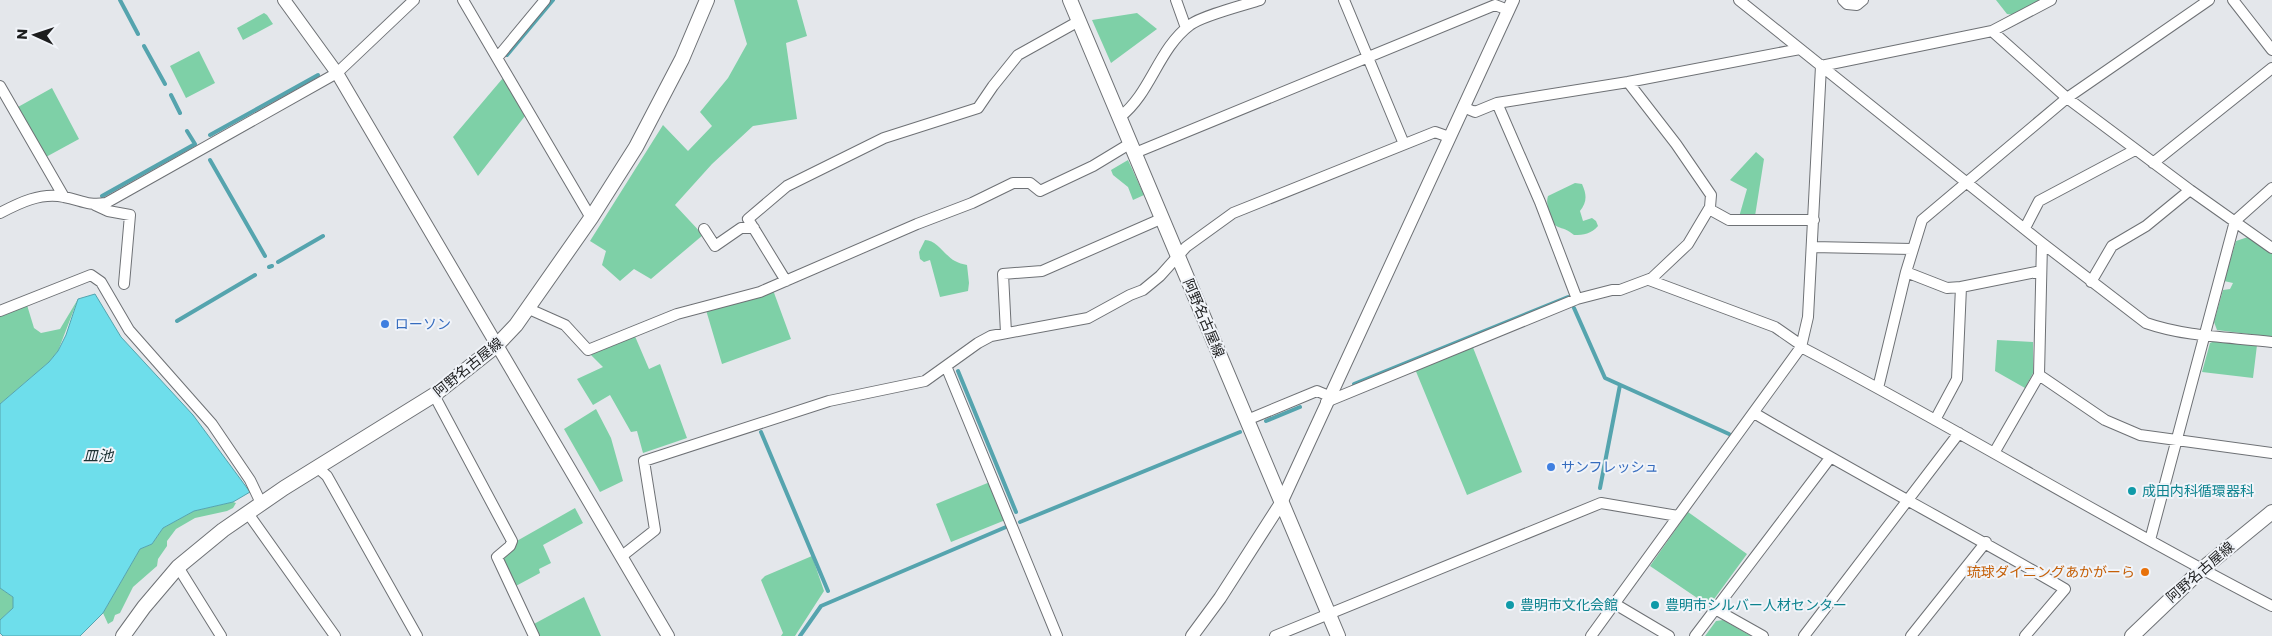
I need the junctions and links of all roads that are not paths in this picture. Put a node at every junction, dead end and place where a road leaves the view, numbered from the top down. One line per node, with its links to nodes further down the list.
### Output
1 (284, 0): 26 (street)
2 (414, 0): 26 (street)
3 (463, 0): 22 (street)
4 (545, 0): 22 (street)
5 (707, 0): 45 (main road, 阿野名古屋線)
6 (1070, 0): 17 (main road, 阿野名古屋線)
7 (1176, 0): 18 (street)
8 (1260, 0): 18 (street)
9 (1344, 0): 23 (street)
10 (1739, 0): 20 (street)
11 (1843, 0): 12 (street)
12 (1863, 0)
13 (2051, 0): 19 (street)
14 (2209, 0): 29 (street)
15 (2233, 0): 21 (street)
16 (1511, 5): 23 (street); 31 (street)
17 (1079, 21): 32 (main road, 阿野名古屋線); 49 (street)
18 (1186, 28): 32 (street)
19 (1992, 31): 24 (street); 29 (street)
20 (1800, 49): 24 (street); 27 (street)
21 (2272, 50)
22 (497, 58): 45 (street)
23 (1367, 58): 34 (street); 35 (street)
24 (1820, 66): 38 (street); 47 (street)
25 (2272, 68): 37 (street)
26 (337, 73): 42 (street); 70 (street)
27 (1628, 82): 30 (street); 43 (street)
28 (0, 86): 41 (street)
29 (2067, 98): 36 (street); 38 (street)
30 (1497, 103): 31 (street); 64 (street)
31 (1463, 107): 33 (street)
32 (1120, 117): 35 (main road, 阿野名古屋線)
33 (1449, 138): 34 (street); 76 (street)
34 (1404, 144): 56 (street)
35 (1133, 148): 46 (main road, 阿野名古屋線); 60 (street)
36 (2135, 150): 37 (street); 50 (street)
37 (2153, 163): 40 (street)
38 (1968, 182): 50 (street); 55 (street)
39 (2272, 188): 48 (street)
40 (2190, 190): 48 (street); 61 (street)
41 (64, 196): 42 (street); 44 (street)
42 (95, 205): 62 (street)
43 (1709, 209): 47 (street); 59 (street)
44 (0, 213)
45 (591, 218): 65 (main road, 阿野名古屋線)
46 (1163, 218): 56 (main road, 阿野名古屋線); 67 (street)
47 (1814, 220): 53 (street)
48 (2235, 221): 54 (street); 68 (street)
49 (754, 228): 51 (street); 60 (street)
50 (2025, 228): 52 (street)
51 (704, 229)
52 (2042, 243): 57 (street); 61 (street)
53 (1812, 247): 55 (street); 71 (street)
54 (2272, 248)
55 (1912, 249): 58 (street)
56 (1178, 254): 67 (street); 78 (main road, 阿野名古屋線)
57 (2041, 271): 63 (street); 73 (street)
58 (1906, 272): 63 (street); 74 (street)
59 (1649, 280): 64 (street); 71 (street)
60 (786, 281): 65 (street)
61 (2091, 282): 68 (street)
62 (124, 284)
63 (1962, 287): 79 (street)
64 (1577, 300): 76 (street)
65 (529, 309): 70 (main road, 阿野名古屋線)
66 (0, 311): 87 (street)
67 (1006, 333): 72 (street)
68 (2206, 335): 69 (street); 81 (street)
69 (2272, 342)
70 (496, 346): 75 (main road, 阿野名古屋線); 94 (street)
71 (1801, 346): 74 (street); 77 (street)
72 (946, 366): 94 (street); 107 (street)
73 (2039, 375): 81 (street); 82 (street)
74 (1878, 388): 79 (street)
75 (434, 395): 85 (main road, 阿野名古屋線); 105 (street)
76 (1328, 399): 78 (street); 88 (street)
77 (1754, 413): 84 (street); 91 (street)
78 (1247, 420): 88 (main road, 阿野名古屋線)
79 (1935, 420): 80 (street)
80 (1959, 433): 82 (street); 86 (street)
81 (2176, 440): 83 (street); 92 (street)
82 (1994, 453): 92 (street)
83 (2272, 453)
84 (1830, 458): 86 (street); 99 (street)
85 (318, 468): 87 (main road, 阿野名古屋線); 104 (street)
86 (1906, 499): 93 (street); 115 (street)
87 (261, 503): 89 (main road, 阿野名古屋線)
88 (1281, 503): 100 (main road, 阿野名古屋線); 108 (street)
89 (247, 512): 95 (main road, 阿野名古屋線); 103 (street)
90 (2272, 512): 96 (main road, 阿野名古屋線)
91 (1678, 516): 97 (street); 100 (street)
92 (2150, 540): 96 (street)
93 (1986, 542): 116 (street); 117 (street)
94 (622, 556): 106 (street)
95 (178, 567): 101 (main road, 阿野名古屋線); 102 (street)
96 (2201, 570): 98 (street); 118 (main road, 阿野名古屋線)
97 (1615, 604): 111 (street); 112 (street)
98 (2272, 606)
99 (1716, 609): 113 (street); 114 (street)
100 (1329, 614): 109 (street); 110 (main road, 阿野名古屋線)
101 (123, 636)
102 (221, 636)
103 (335, 636)
104 (418, 636)
105 (534, 636)
106 (668, 636)
107 (1057, 636)
108 (1192, 636)
109 (1275, 636)
110 (1338, 636)
111 (1591, 636)
112 (1669, 636)
113 (1695, 636)
114 (1763, 636)
115 (1804, 636)
116 (1912, 636)
117 (2025, 636)
118 (2132, 636)

